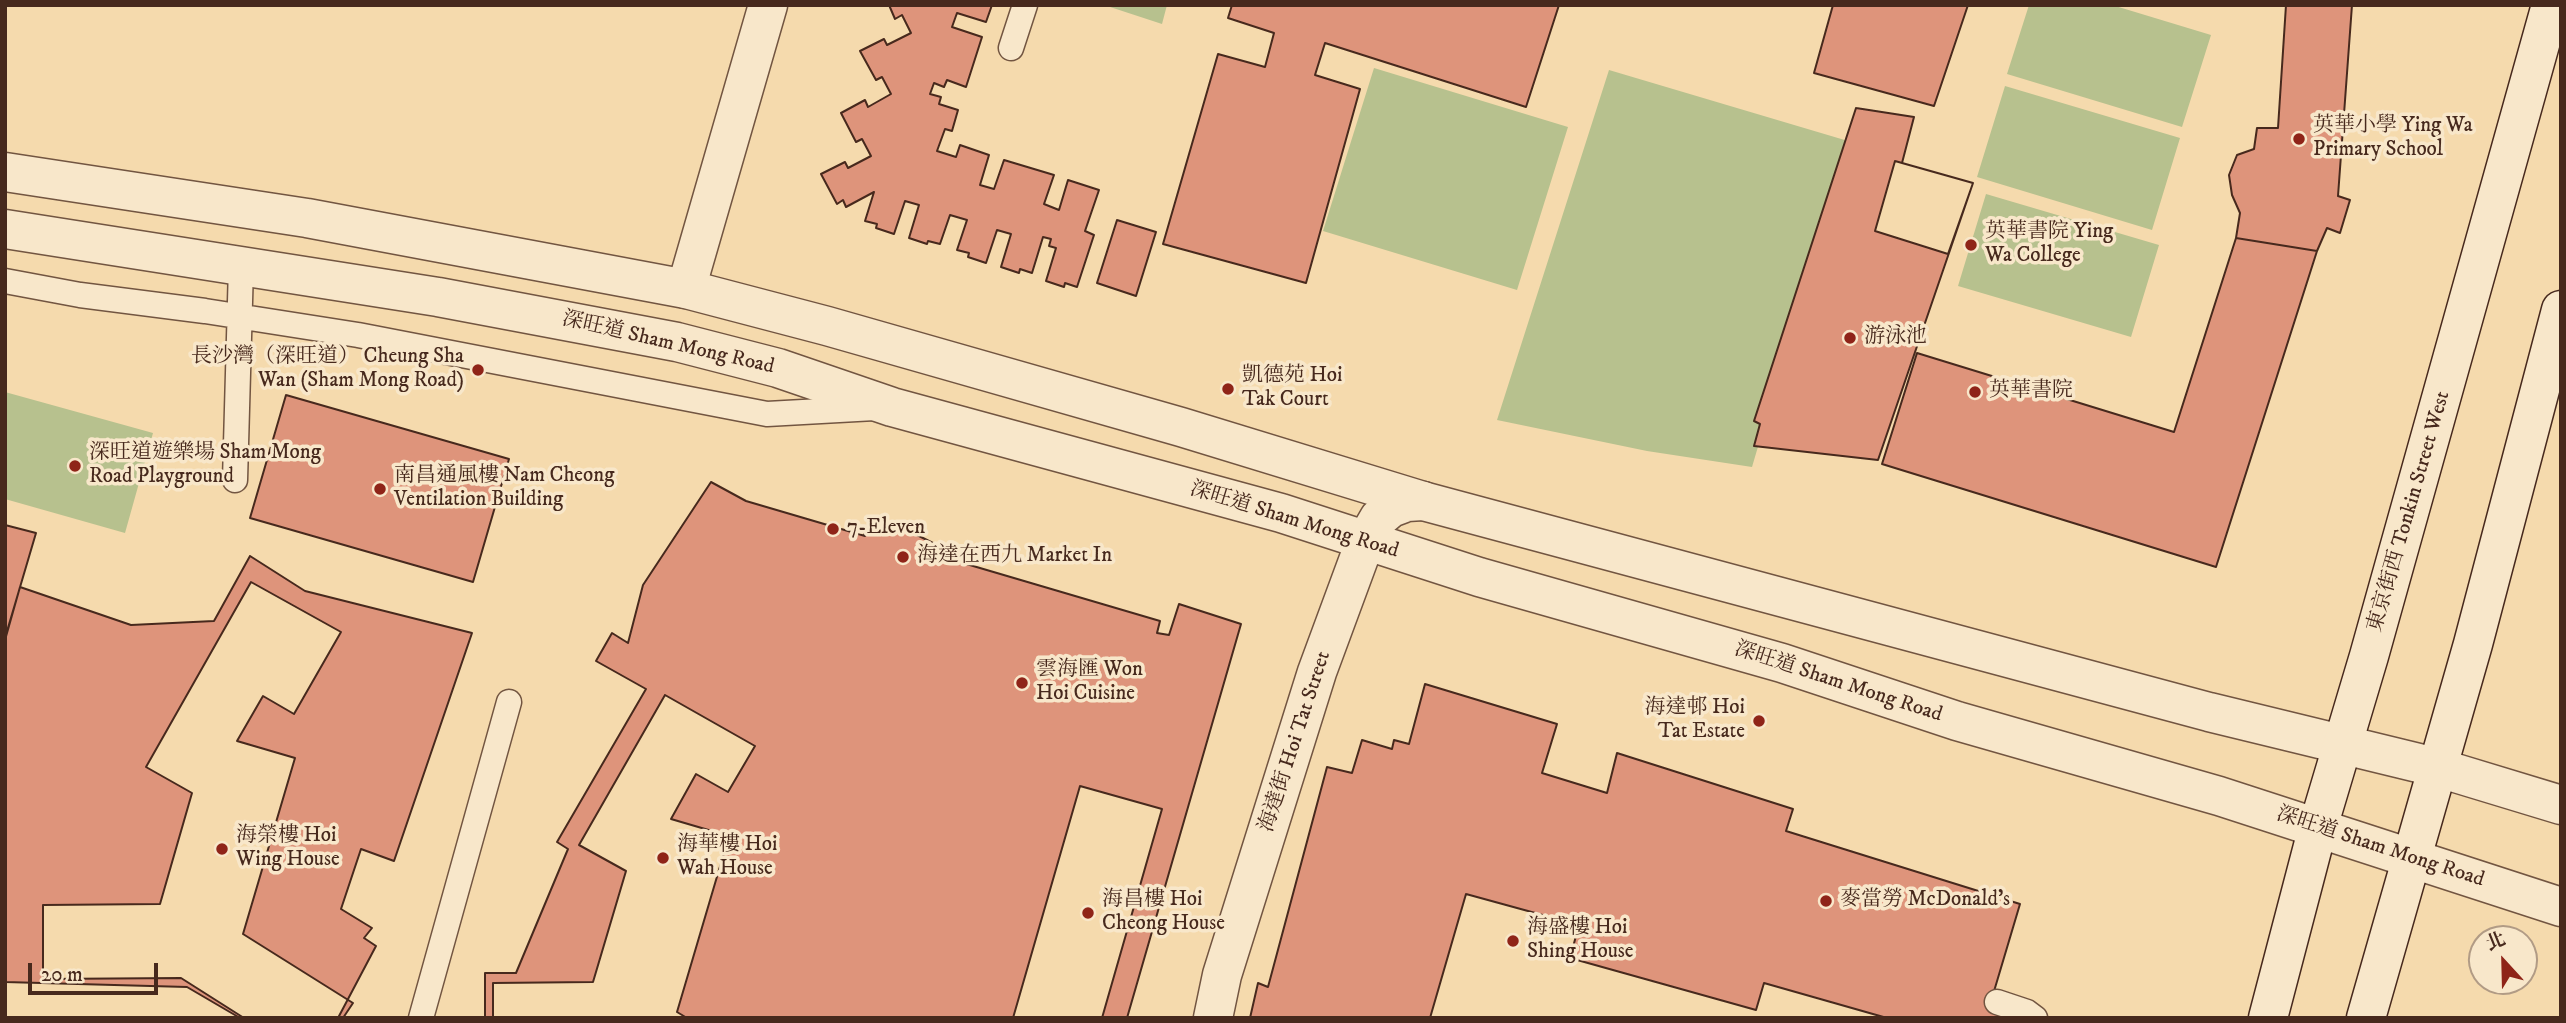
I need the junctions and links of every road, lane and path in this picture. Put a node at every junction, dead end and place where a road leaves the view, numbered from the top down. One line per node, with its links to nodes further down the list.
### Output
1 (768, 5): 9 (street)
2 (1025, 5): 4 (lane)
3 (2544, 13): 17 (street, 東京街西 Tonkin Street West)
4 (1011, 48)
5 (5, 172): 9 (street)
6 (5, 229): 7 (street, 深旺道 Sham Mong Road)
7 (241, 266): 11 (lane); 12 (street, 深旺道 Sham Mong Road)
8 (5, 281): 11 (lane)
9 (686, 289): 14 (street)
10 (2561, 310): 18 (street)
11 (240, 316): 12 (lane); 13 (lane)
12 (892, 407): 15 (street, 深旺道 Sham Mong Road)
13 (235, 480)
14 (1423, 501): 15 (street, 海達街 Hoi Tat Street); 17 (street)
15 (1365, 542): 20 (street, 深旺道 Sham Mong Road); 25 (street, 海達街 Hoi Tat Street)
16 (509, 702): 24 (lane)
17 (2343, 743): 18 (street); 20 (street, 東京街西 Tonkin Street West)
18 (2439, 768): 19 (street); 21 (street)
19 (2561, 805)
20 (2318, 827): 21 (street, 深旺道 Sham Mong Road); 27 (street, 東京街西 Tonkin Street West)
21 (2413, 858): 22 (street, 深旺道 Sham Mong Road); 28 (street)
22 (2561, 907)
23 (1997, 1002): 26 (lane)
24 (421, 1018)
25 (1213, 1018)
26 (2035, 1018)
27 (2268, 1018)
28 (2366, 1018)

